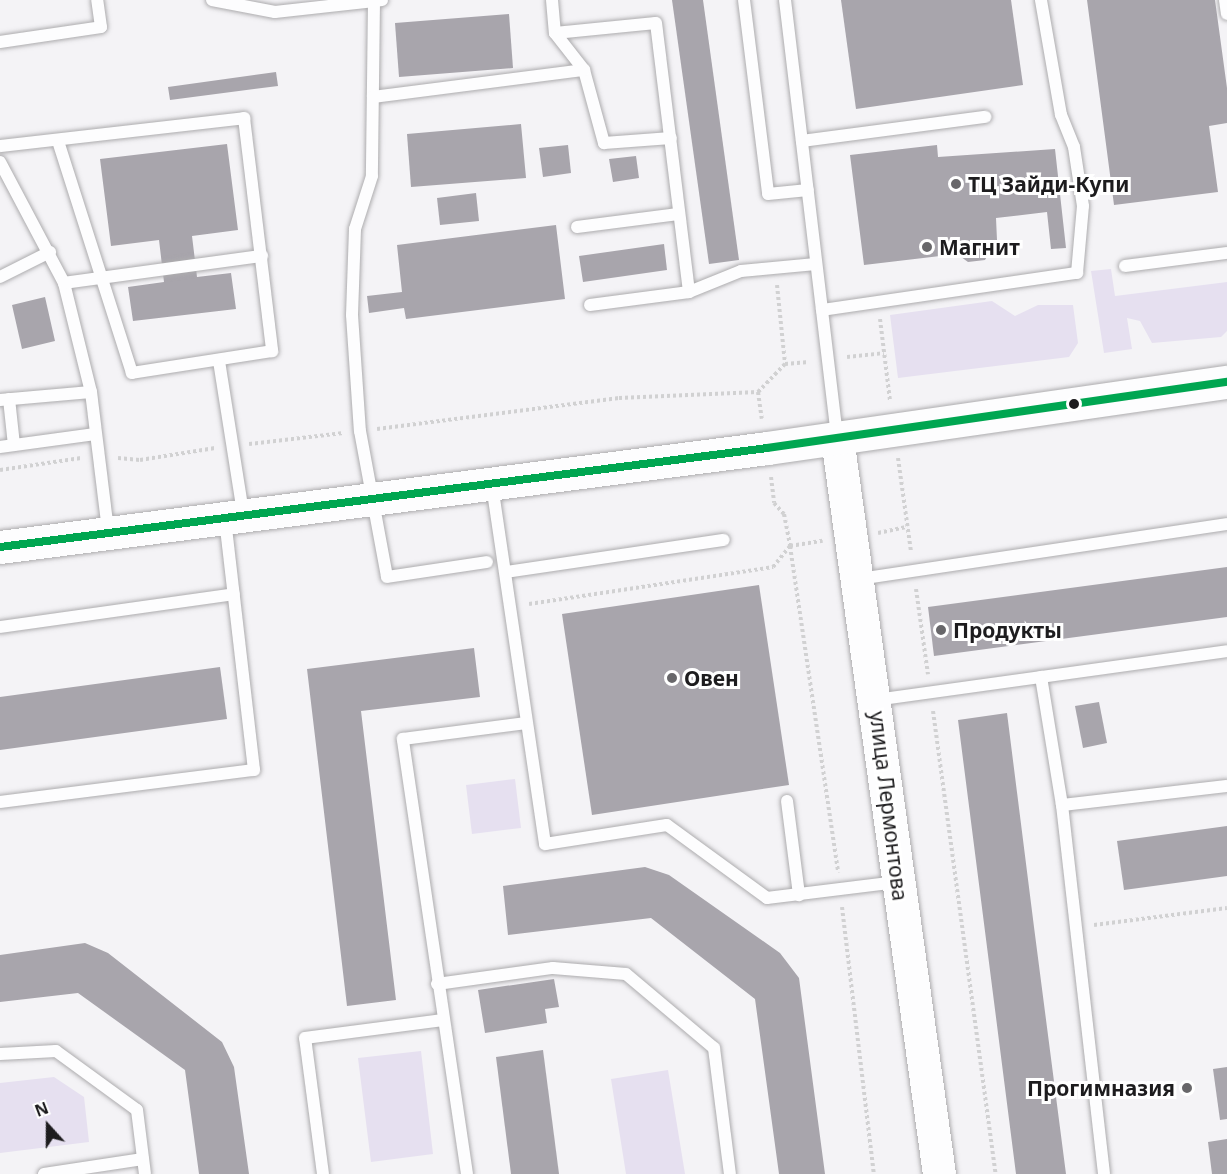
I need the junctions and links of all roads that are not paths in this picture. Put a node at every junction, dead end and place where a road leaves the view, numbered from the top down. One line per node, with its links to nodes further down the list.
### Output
1 (97, 0): 11 (lane)
2 (212, 0): 8 (lane)
3 (552, 0): 10 (lane)
4 (744, 0): 20 (lane)
5 (786, 0): 17 (lane)
6 (1041, 0): 33 (lane)
7 (1225, 0): 9 (lane)
8 (378, 1): 13 (lane)
9 (1227, 14)
10 (555, 33): 12 (lane); 15 (lane)
11 (0, 42)
12 (584, 70): 13 (lane); 15 (lane)
13 (373, 97): 43 (lane)
14 (985, 117): 17 (lane)
15 (671, 138): 21 (lane)
16 (58, 141): 18 (lane); 25 (lane); 29 (lane)
17 (802, 141): 20 (lane)
18 (0, 146)
19 (0, 162): 23 (lane)
20 (808, 190): 26 (lane)
21 (678, 214): 22 (lane); 31 (lane)
22 (577, 227)
23 (50, 252): 28 (lane); 30 (lane)
24 (1227, 254): 27 (lane)
25 (262, 256): 29 (lane); 34 (lane)
26 (816, 264): 31 (lane); 33 (lane)
27 (1125, 266)
28 (0, 277)
29 (99, 277): 30 (lane); 34 (lane)
30 (64, 283): 36 (lane)
31 (689, 292): 32 (lane)
32 (590, 305)
33 (822, 310): 39 (lane)
34 (219, 362): 44 (lane)
35 (1227, 382): 39 (main road)
36 (91, 392): 37 (lane); 38 (lane)
37 (4, 399): 40 (lane)
38 (95, 434): 40 (lane); 46 (lane)
39 (837, 438): 42 (main road); 51 (main road, улица Лермонтова)
40 (14, 445): 41 (lane)
41 (0, 447)
42 (491, 481): 43 (main road); 50 (lane)
43 (372, 497): 44 (main road); 49 (lane)
44 (234, 515): 46 (main road); 52 (lane)
45 (1227, 524): 51 (lane)
46 (108, 532): 48 (main road)
47 (724, 540): 50 (lane)
48 (0, 547)
49 (488, 562)
50 (506, 572): 57 (lane)
51 (858, 579): 56 (main road, улица Лермонтова)
52 (234, 594): 53 (lane); 60 (lane)
53 (0, 627)
54 (1227, 651): 55 (lane)
55 (1041, 677): 56 (lane); 61 (lane)
56 (875, 700): 62 (main road, улица Лермонтова)
57 (526, 723): 63 (lane); 64 (lane)
58 (1227, 786): 61 (lane)
59 (787, 801): 63 (lane)
60 (0, 802)
61 (1062, 805): 74 (lane)
62 (898, 882): 63 (lane); 73 (main road, улица Лермонтова)
63 (799, 895)
64 (437, 984): 65 (lane); 72 (lane)
65 (443, 1020): 70 (lane); 71 (lane)
66 (0, 1054): 67 (lane)
67 (143, 1159): 68 (lane); 69 (lane)
68 (44, 1174)
69 (145, 1174)
70 (323, 1174)
71 (467, 1174)
72 (730, 1174)
73 (939, 1174)
74 (1104, 1174)

